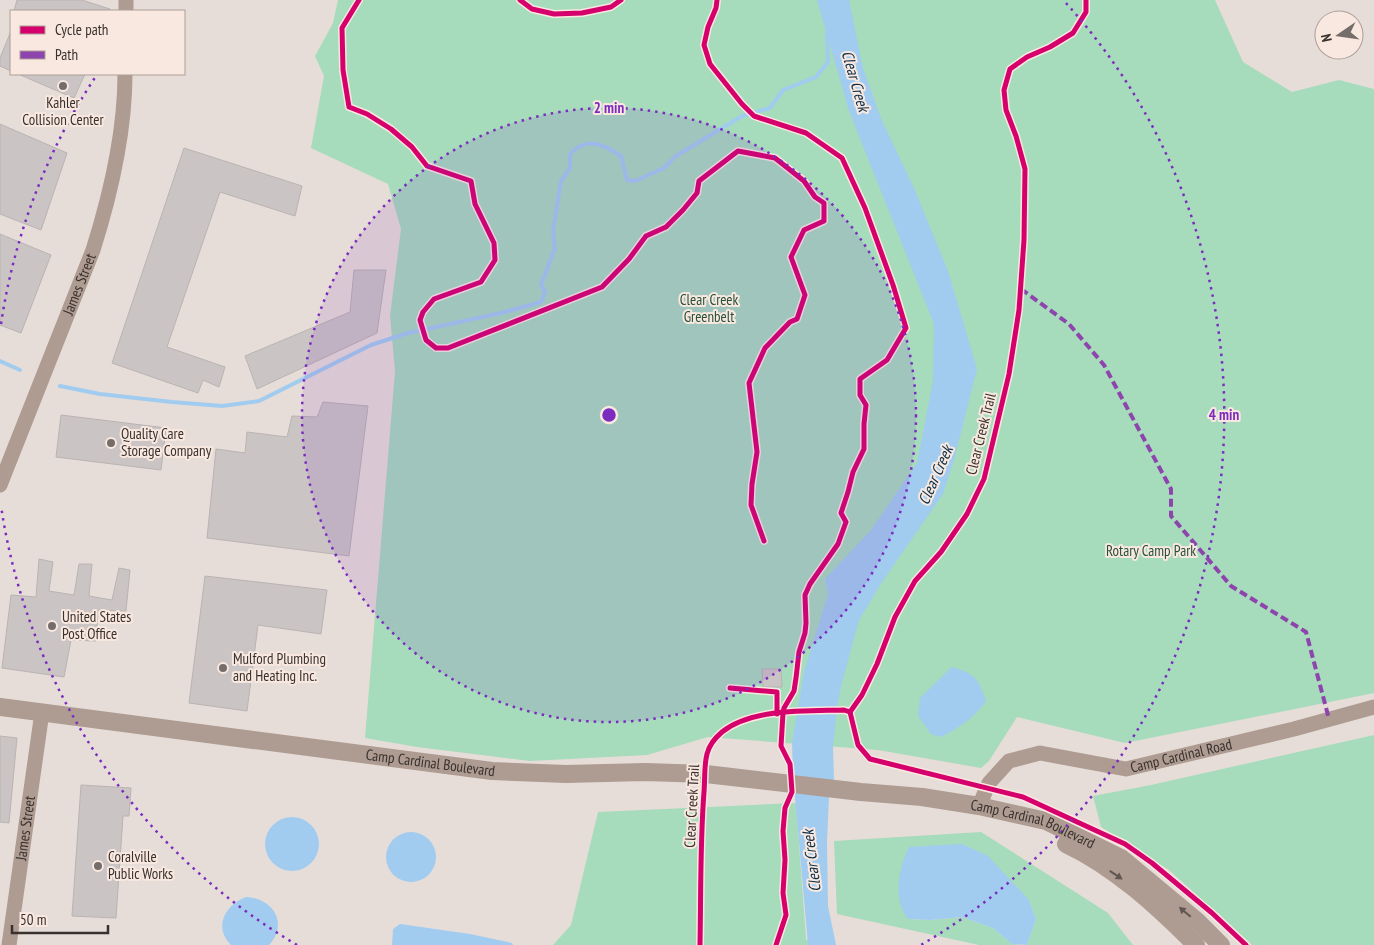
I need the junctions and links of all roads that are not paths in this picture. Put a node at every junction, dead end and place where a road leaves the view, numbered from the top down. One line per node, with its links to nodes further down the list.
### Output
1 (126, 75): 2 (street, James Street)
2 (0, 485)
3 (0, 707): 5 (street, Camp Cardinal Boulevard)
4 (1374, 707): 6 (street, Camp Cardinal Road)
5 (42, 712): 6 (street, Camp Cardinal Boulevard); 7 (street, James Street)
6 (979, 806): 8 (street, Camp Cardinal Boulevard, one-way to 8); 9 (street, Camp Cardinal Boulevard, one-way to 6)
7 (9, 945)
8 (1196, 945)
9 (1221, 945)

